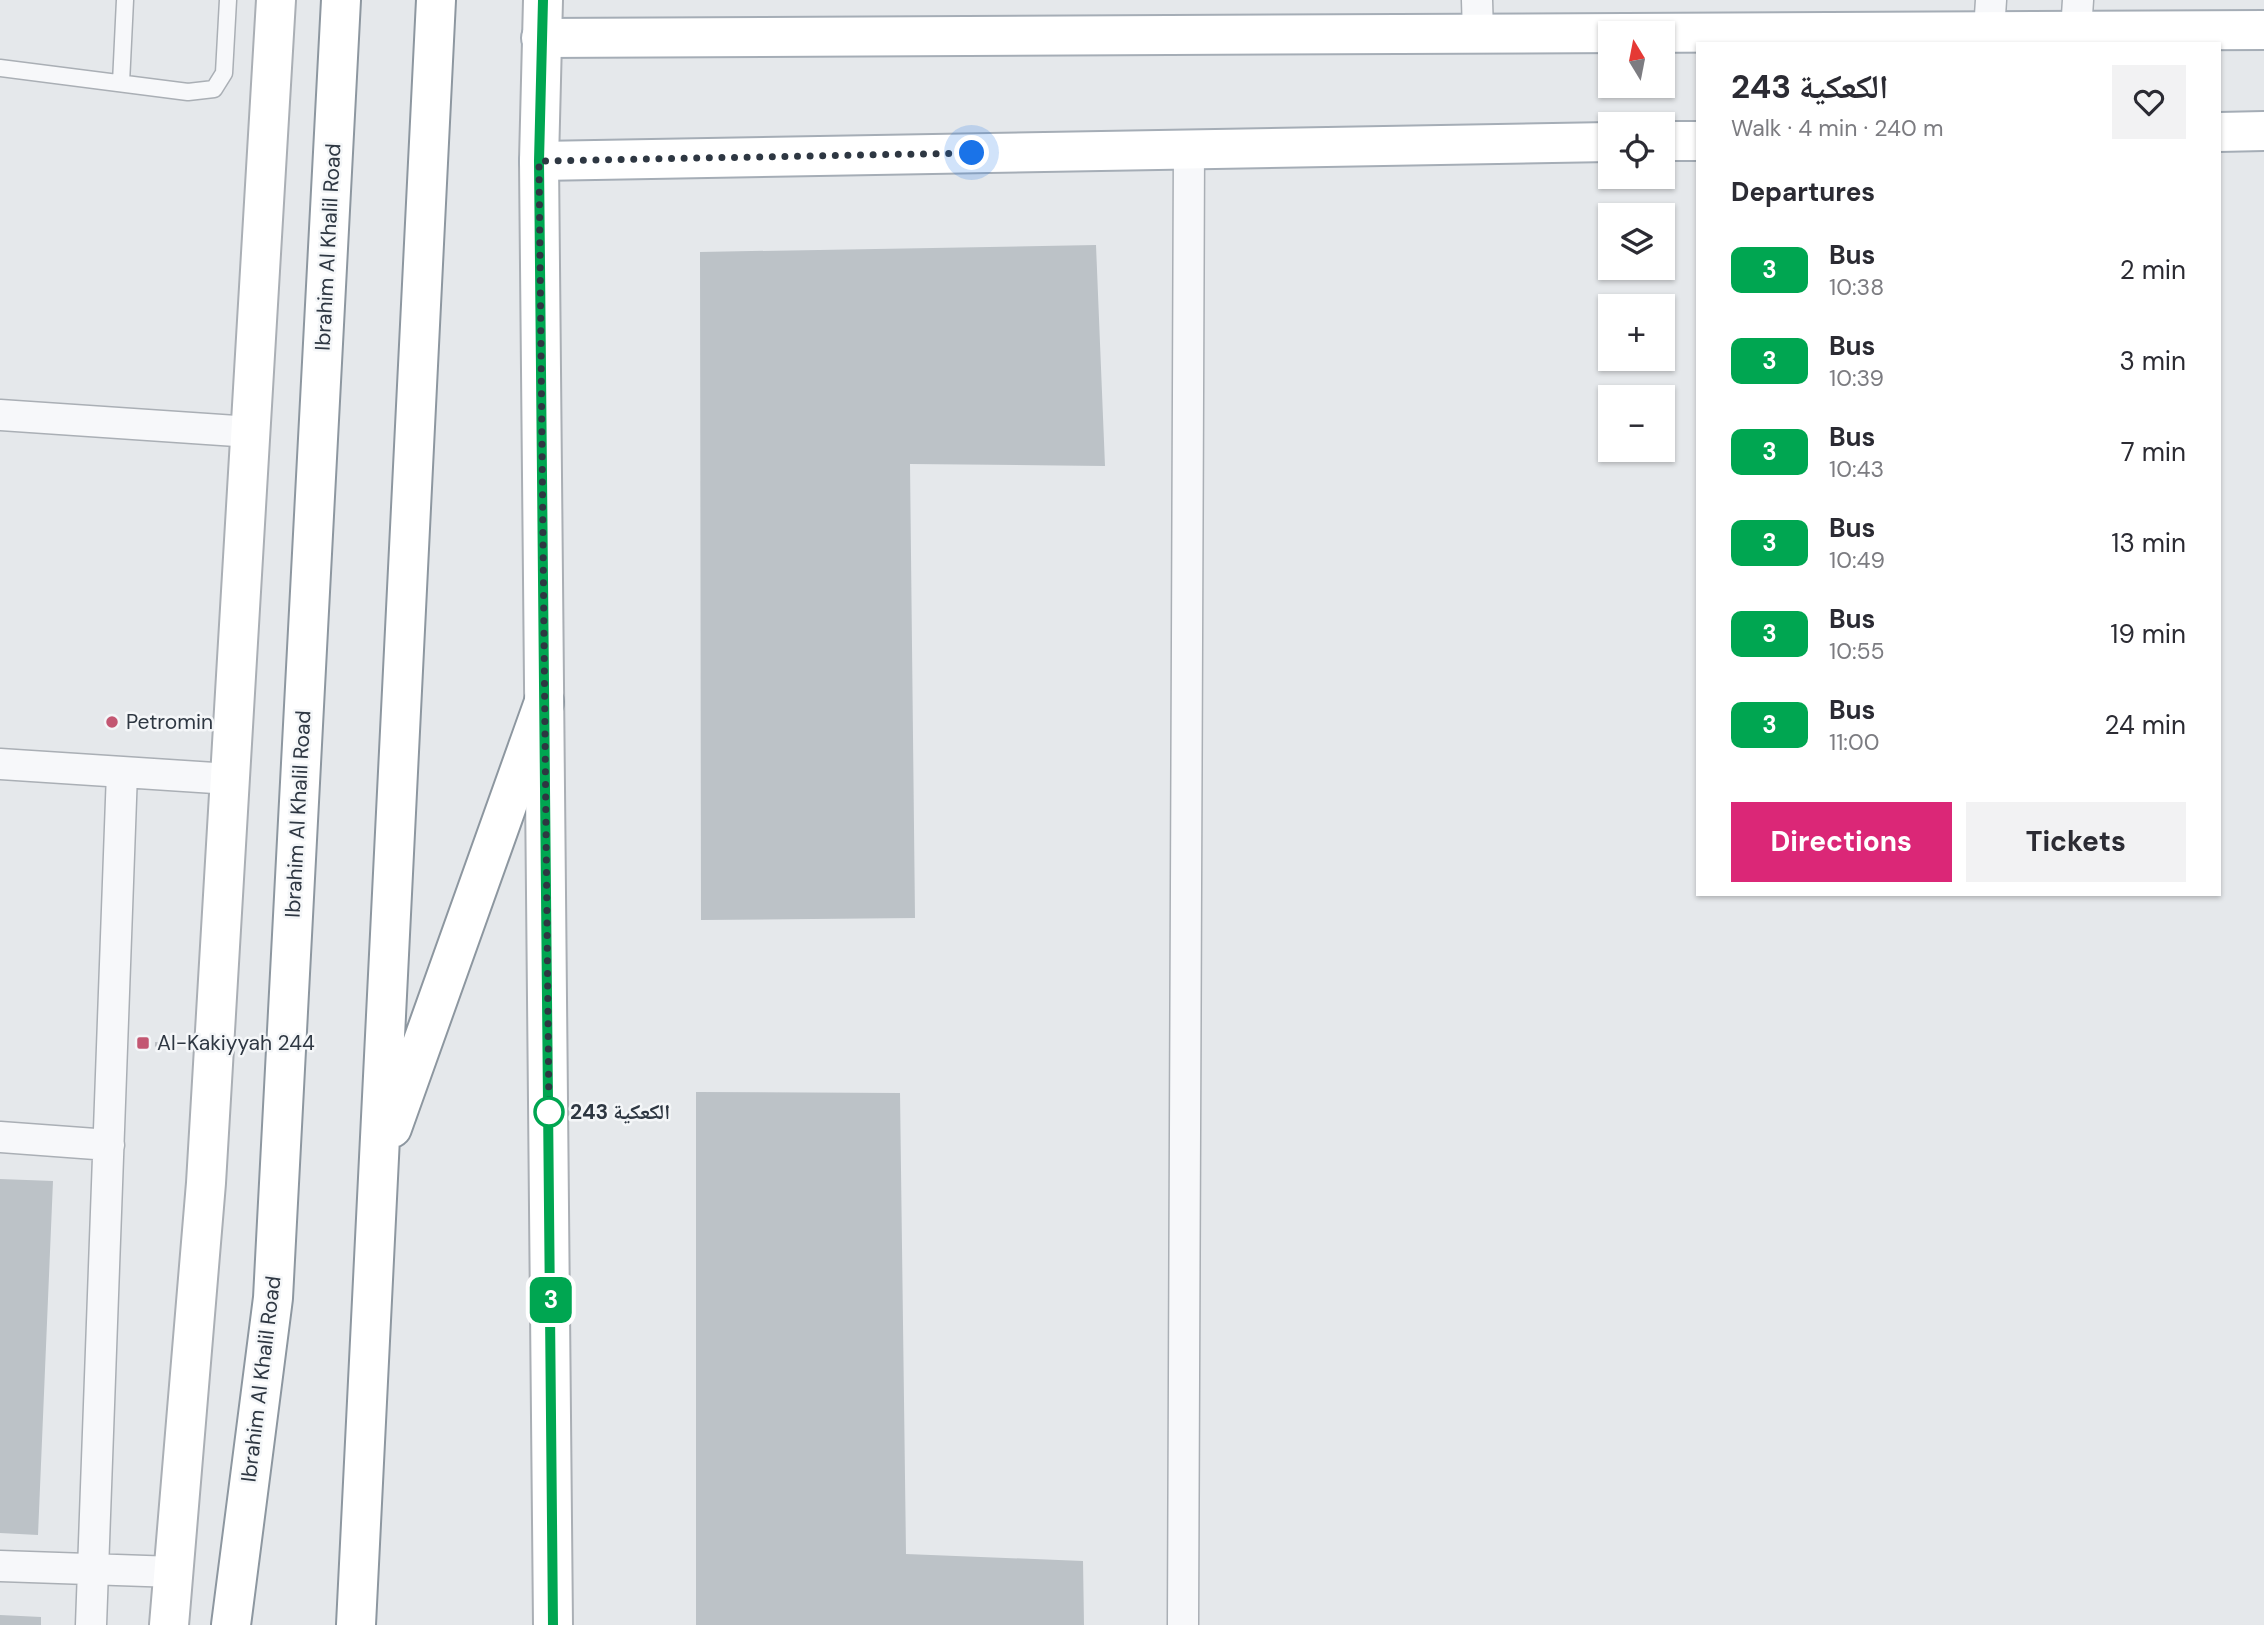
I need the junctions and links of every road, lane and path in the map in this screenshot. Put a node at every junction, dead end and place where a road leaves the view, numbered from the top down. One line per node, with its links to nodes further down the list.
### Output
1 (125, 0): 13 (lane)
2 (228, 0): 13 (lane)
3 (276, 0): 22 (main road)
4 (341, 0): 35 (main road, Ibrahim Al Khalil Road)
5 (436, 0): 29 (main road)
6 (543, 0): 11 (main road)
7 (1990, 16): 8 (main road); 9 (main road)
8 (2077, 16): 10 (main road)
9 (1478, 17): 11 (main road)
10 (2264, 30)
11 (541, 38): 20 (main road)
12 (0, 68): 13 (lane)
13 (121, 83)
14 (2264, 131): 15 (main road)
15 (2221, 132)
16 (1675, 141): 17 (main road)
17 (1696, 141)
18 (1598, 142): 19 (main road)
19 (1189, 149): 20 (main road); 38 (street)
20 (539, 161): 23 (main road)
21 (0, 415): 22 (street)
22 (251, 432): 26 (main road)
23 (544, 702): 29 (main road); 37 (main road)
24 (0, 764): 25 (street)
25 (122, 772): 26 (street); 28 (street)
26 (230, 779): 32 (main road)
27 (0, 1137): 28 (street)
28 (109, 1145): 31 (street)
29 (378, 1170): 36 (main road)
30 (0, 1566): 31 (street)
31 (95, 1572): 32 (street); 33 (street)
32 (175, 1573): 34 (main road)
33 (91, 1625)
34 (169, 1625)
35 (231, 1625)
36 (356, 1625)
37 (553, 1625)
38 (1183, 1625)

